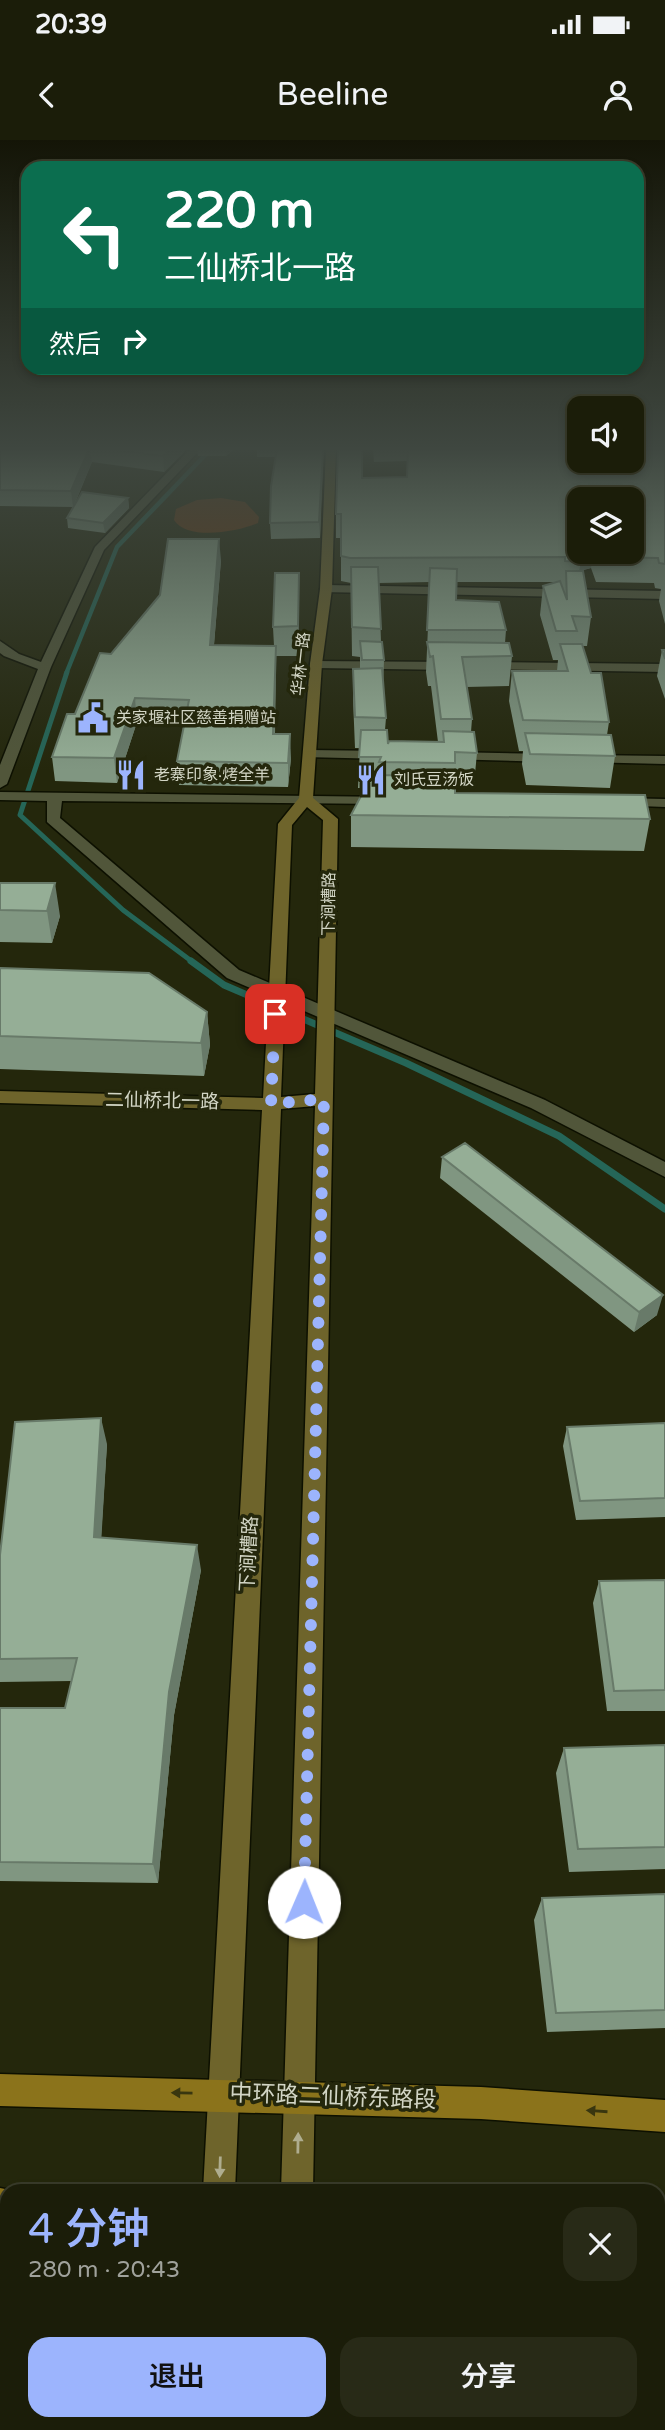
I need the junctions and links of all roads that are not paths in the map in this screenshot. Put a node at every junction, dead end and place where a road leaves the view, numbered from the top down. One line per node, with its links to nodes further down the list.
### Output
1 (96, 556): 7 (street)
2 (327, 556): 3 (street, 华林一路)
3 (326, 590): 4 (street); 6 (street, 华林一路)
4 (665, 595)
5 (0, 645): 7 (street)
6 (316, 664): 8 (street); 9 (street, 华林一路)
7 (45, 667): 13 (street)
8 (665, 668)
9 (309, 754): 10 (street); 15 (street, 华林一路)
10 (405, 755)
11 (432, 756): 12 (street)
12 (665, 760)
13 (2, 792): 14 (street)
14 (51, 796): 15 (street); 19 (street)
15 (306, 799): 16 (street); 19 (street, 下涧槽路); 20 (street, 下涧槽路)
16 (403, 800)
17 (596, 802): 18 (street)
18 (665, 803)
19 (276, 1002): 20 (street); 23 (street, 下涧槽路)
20 (326, 1024): 22 (street, 下涧槽路); 24 (street)
21 (0, 1097): 23 (street, 二仙桥北一路)
22 (324, 1099): 23 (street, 二仙桥北一路); 27 (street, 下涧槽路)
23 (271, 1104): 26 (street, 下涧槽路)
24 (665, 1170)
25 (0, 2090): 26 (main road, 中环路二仙桥东路段, one-way to 25)
26 (222, 2094): 27 (main road, 中环路二仙桥东路段); 29 (street, 下涧槽路, one-way to 29)
27 (299, 2096): 28 (main road, 中环路二仙桥东路段, one-way to 27); 30 (street, 下涧槽路, one-way to 27)
28 (665, 2116)
29 (219, 2184)
30 (297, 2184)

